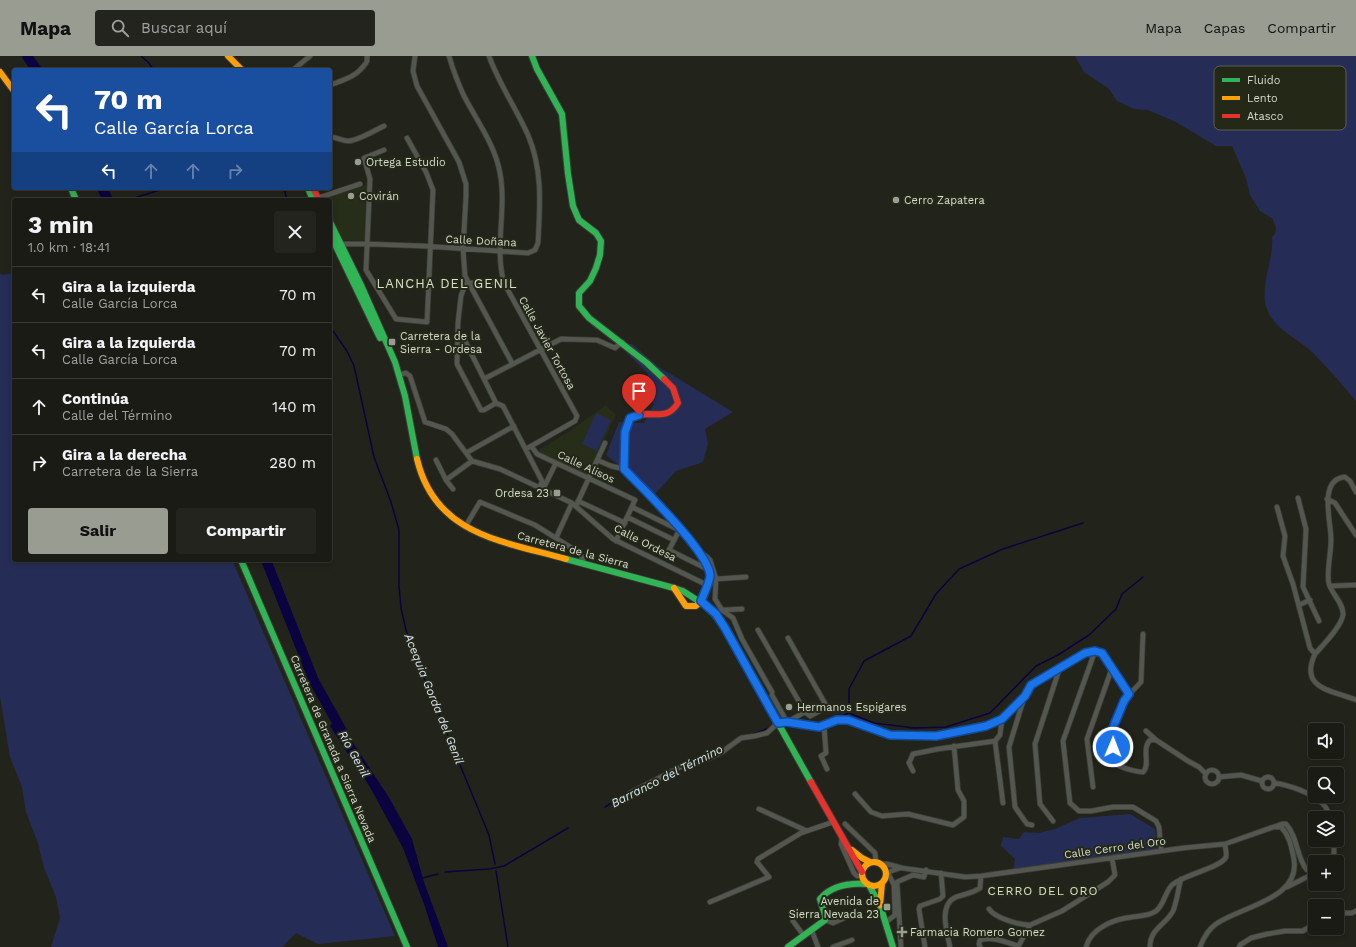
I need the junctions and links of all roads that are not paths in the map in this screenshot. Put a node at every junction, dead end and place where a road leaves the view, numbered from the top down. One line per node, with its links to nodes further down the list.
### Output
1 (228, 56): 8 (street)
2 (310, 56): 9 (street)
3 (415, 56): 27 (street)
4 (449, 56): 28 (street, Calle Javier Tortosa)
5 (489, 56): 28 (street, Calle Doñana)
6 (532, 56): 33 (street)
7 (366, 60): 11 (street)
8 (240, 68)
9 (295, 68)
10 (0, 72): 12 (street)
11 (332, 84)
12 (12, 88)
13 (384, 126): 14 (street)
14 (332, 137)
15 (407, 138): 26 (street)
16 (384, 150): 17 (street)
17 (365, 182): 20 (street); 25 (street)
18 (310, 190): 19 (street)
19 (316, 198)
20 (320, 198)
21 (332, 226): 24 (street, Carretera de la Sierra)
22 (332, 233): 24 (street)
23 (332, 238): 29 (street, Carretera de la Sierra)
24 (341, 244): 25 (street, Calle Doñana); 29 (street); 36 (street, Carretera de la Sierra)
25 (368, 244): 26 (street, Calle Doñana); 26 (street)
26 (430, 247): 27 (street, Calle Doñana)
27 (463, 249): 28 (street, Calle Doñana); 30 (street)
28 (501, 250): 31 (street, Calle Javier Tortosa)
29 (350, 274): 36 (street, Carretera de la Sierra)
30 (467, 283): 31 (street); 32 (street); 35 (street)
31 (504, 283): 34 (street, Calle Javier Tortosa)
32 (457, 338): 37 (street); 38 (street)
33 (622, 342): 34 (street); 48 (street)
34 (540, 349): 35 (street); 41 (street, Calle Javier Tortosa)
35 (512, 363): 37 (street)
36 (398, 375): 43 (street); 62 (street, Carretera de la Sierra)
37 (484, 379): 38 (street)
38 (496, 403): 39 (street)
39 (514, 426): 42 (street); 43 (street)
40 (605, 443): 45 (street)
41 (532, 447): 42 (street); 47 (street, Calle Alisos)
42 (526, 450): 51 (street)
43 (466, 453): 46 (street)
44 (436, 460): 50 (street)
45 (597, 460): 48 (street); 49 (street)
46 (472, 461): 50 (street); 51 (street, Calle Ordesa)
47 (556, 463): 49 (street, Calle Alisos); 51 (street)
48 (624, 469): 63 (street)
49 (589, 479): 56 (street); 58 (street, Calle Alisos)
50 (446, 480): 52 (street)
51 (542, 488): 57 (street, Calle Ordesa)
52 (453, 489)
53 (1356, 492): 55 (street)
54 (1298, 498): 78 (street)
55 (1327, 499): 64 (street); 76 (street)
56 (578, 501): 57 (street); 61 (street)
57 (574, 505): 65 (street); 67 (street, Calle Ordesa)
58 (632, 507): 60 (street); 63 (street)
59 (1277, 507): 80 (street)
60 (627, 517): 61 (street); 66 (street)
61 (624, 523): 67 (street)
62 (465, 527): 65 (street); 70 (street, Carretera de la Sierra)
63 (679, 529): 66 (street); 68 (street)
64 (1356, 535)
65 (556, 538): 70 (street)
66 (674, 540): 71 (street)
67 (616, 541): 75 (street, Calle Ordesa)
68 (699, 552): 71 (street); 73 (street)
69 (241, 562): 155 (street, Carretera de Granada a Sierra Nevada)
70 (584, 563): 77 (street, Carretera de la Sierra)
71 (709, 570): 75 (street)
72 (746, 578): 73 (street)
73 (716, 580): 82 (street)
74 (1356, 584): 76 (street)
75 (706, 585): 79 (street)
76 (1330, 586): 88 (street)
77 (674, 588): 79 (street, Carretera de la Sierra); 79 (street)
78 (1310, 600): 80 (street); 83 (street)
79 (701, 601): 97 (street, Carretera de la Sierra)
80 (1299, 605): 88 (street)
81 (742, 609): 82 (street)
82 (722, 610): 96 (street)
83 (1319, 621)
84 (758, 630): 94 (street)
85 (1143, 634): 91 (street)
86 (788, 638): 94 (street)
87 (1095, 651): 89 (street); 90 (street); 124 (street)
88 (1315, 654): 93 (street)
89 (1060, 667): 92 (street); 115 (street)
90 (1112, 668): 91 (street); 109 (street)
91 (1129, 694): 100 (street)
92 (1025, 696): 95 (street); 118 (street)
93 (1356, 700)
94 (805, 712): 96 (street)
95 (1002, 719): 98 (street); 101 (street)
96 (787, 722): 97 (street); 98 (street)
97 (778, 723): 110 (street); 116 (street, Carretera de la Sierra)
98 (824, 725): 103 (street)
99 (1146, 731): 100 (street)
100 (1156, 740): 105 (street)
101 (995, 741): 102 (street); 112 (street)
102 (954, 746): 104 (street); 111 (street)
103 (827, 769)
104 (913, 771)
105 (1206, 774): 106 (street); 106 (street)
106 (1219, 777): 107 (street)
107 (1262, 781): 108 (street); 108 (street)
108 (1274, 783): 114 (street)
109 (1093, 787)
110 (630, 794)
111 (855, 794)
112 (1003, 803)
113 (759, 809): 120 (street)
114 (1328, 811)
115 (1053, 821)
116 (833, 822): 120 (street); 121 (street, Carretera de la Sierra)
117 (845, 824): 126 (street)
118 (1032, 825)
119 (1274, 827): 122 (street, Calle Cerro del Oro); 129 (street); 130 (street)
120 (807, 831): 141 (street)
121 (842, 837): 123 (street, Carretera de la Sierra); 133 (street)
122 (1225, 844): 124 (street, Calle Cerro del Oro); 136 (street)
123 (849, 848): 126 (street); 133 (street, Carretera de la Sierra)
124 (1161, 851): 125 (street, Calle Cerro del Oro)
125 (1112, 858): 134 (street, Calle Cerro del Oro); 150 (street)
126 (876, 863): 127 (street, Calle Cerro del Oro); 132 (street); 133 (street)
127 (902, 868): 128 (street, Calle Cerro del Oro); 132 (street, Calle Cerro del Oro)
128 (926, 870): 131 (street, Calle Cerro del Oro); 160 (street)
129 (1307, 870): 135 (street)
130 (1294, 871): 135 (street); 140 (street)
131 (941, 873): 134 (street, Calle Cerro del Oro); 161 (street)
132 (886, 874): 137 (street); 149 (street)
133 (861, 875): 138 (street); 139 (street)
134 (981, 876): 162 (street)
135 (1307, 877): 140 (street)
136 (1181, 880): 165 (street); 166 (street)
137 (882, 883): 139 (street); 142 (street)
138 (853, 884): 139 (street); 147 (street)
139 (867, 885): 142 (street)
140 (1285, 888): 167 (street)
141 (710, 902)
142 (880, 905): 149 (street)
143 (989, 909): 150 (street)
144 (1356, 911): 145 (street)
145 (1344, 913)
146 (844, 918): 147 (street)
147 (825, 920): 152 (street)
148 (793, 921): 153 (street)
149 (885, 922): 159 (street)
150 (1030, 925): 164 (street)
151 (1308, 928): 168 (street)
152 (812, 931): 153 (street); 157 (street)
153 (804, 936): 156 (street)
154 (852, 940): 158 (street)
155 (407, 947)
156 (788, 947)
157 (818, 947)
158 (833, 947)
159 (893, 947)
160 (901, 947)
161 (925, 947)
162 (950, 947)
163 (980, 947): 164 (street)
164 (1018, 947)
165 (1086, 947)
166 (1150, 947)
167 (1200, 947)
168 (1239, 947)

